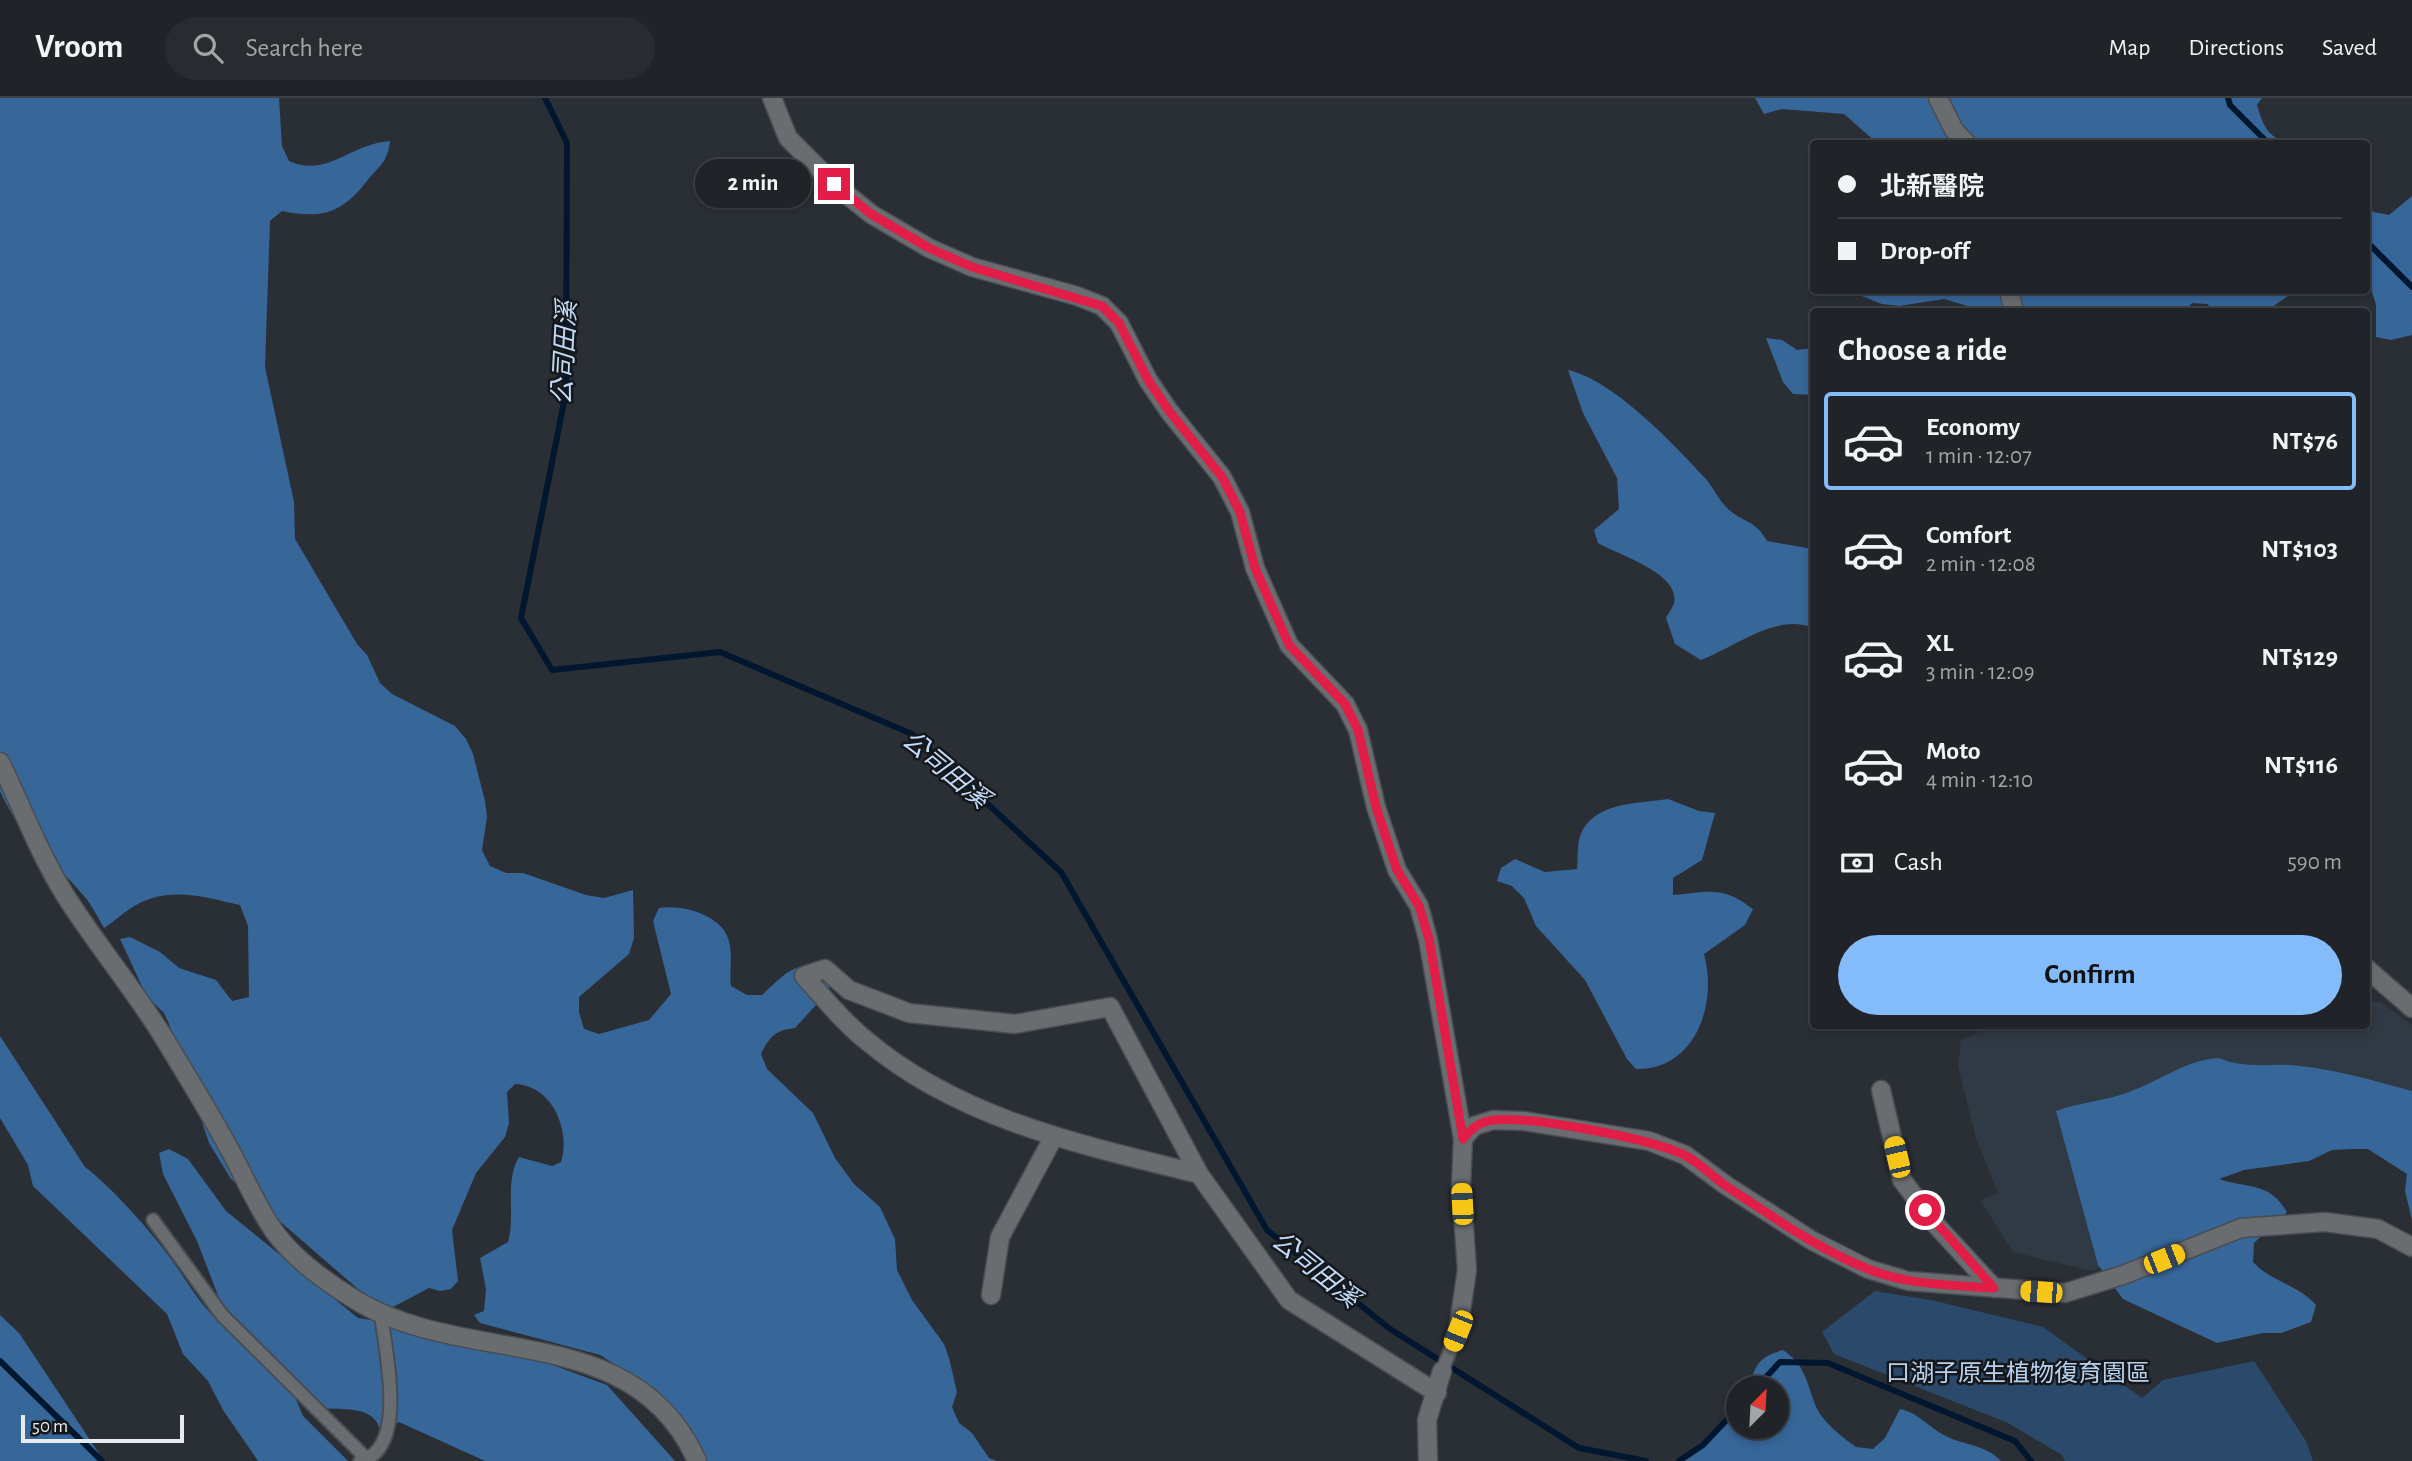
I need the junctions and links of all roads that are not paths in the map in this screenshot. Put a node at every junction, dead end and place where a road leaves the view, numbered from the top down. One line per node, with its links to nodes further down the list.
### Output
1 (772, 98): 9 (street)
2 (1938, 98): 3 (street)
3 (1963, 140)
4 (0, 762): 15 (street)
5 (2370, 971): 6 (street)
6 (2412, 1008)
7 (1881, 1090): 13 (street)
8 (1053, 1138): 10 (street); 10 (street); 14 (street)
9 (1463, 1139): 13 (street); 16 (street)
10 (1199, 1174): 18 (street)
11 (153, 1220): 19 (lane)
12 (2412, 1247): 13 (street)
13 (1994, 1288)
14 (991, 1295)
15 (381, 1314): 19 (lane); 20 (street)
16 (1458, 1331): 17 (lane)
17 (1442, 1371): 18 (street)
18 (1437, 1393): 21 (street)
19 (365, 1460)
20 (697, 1461)
21 (1427, 1461)

